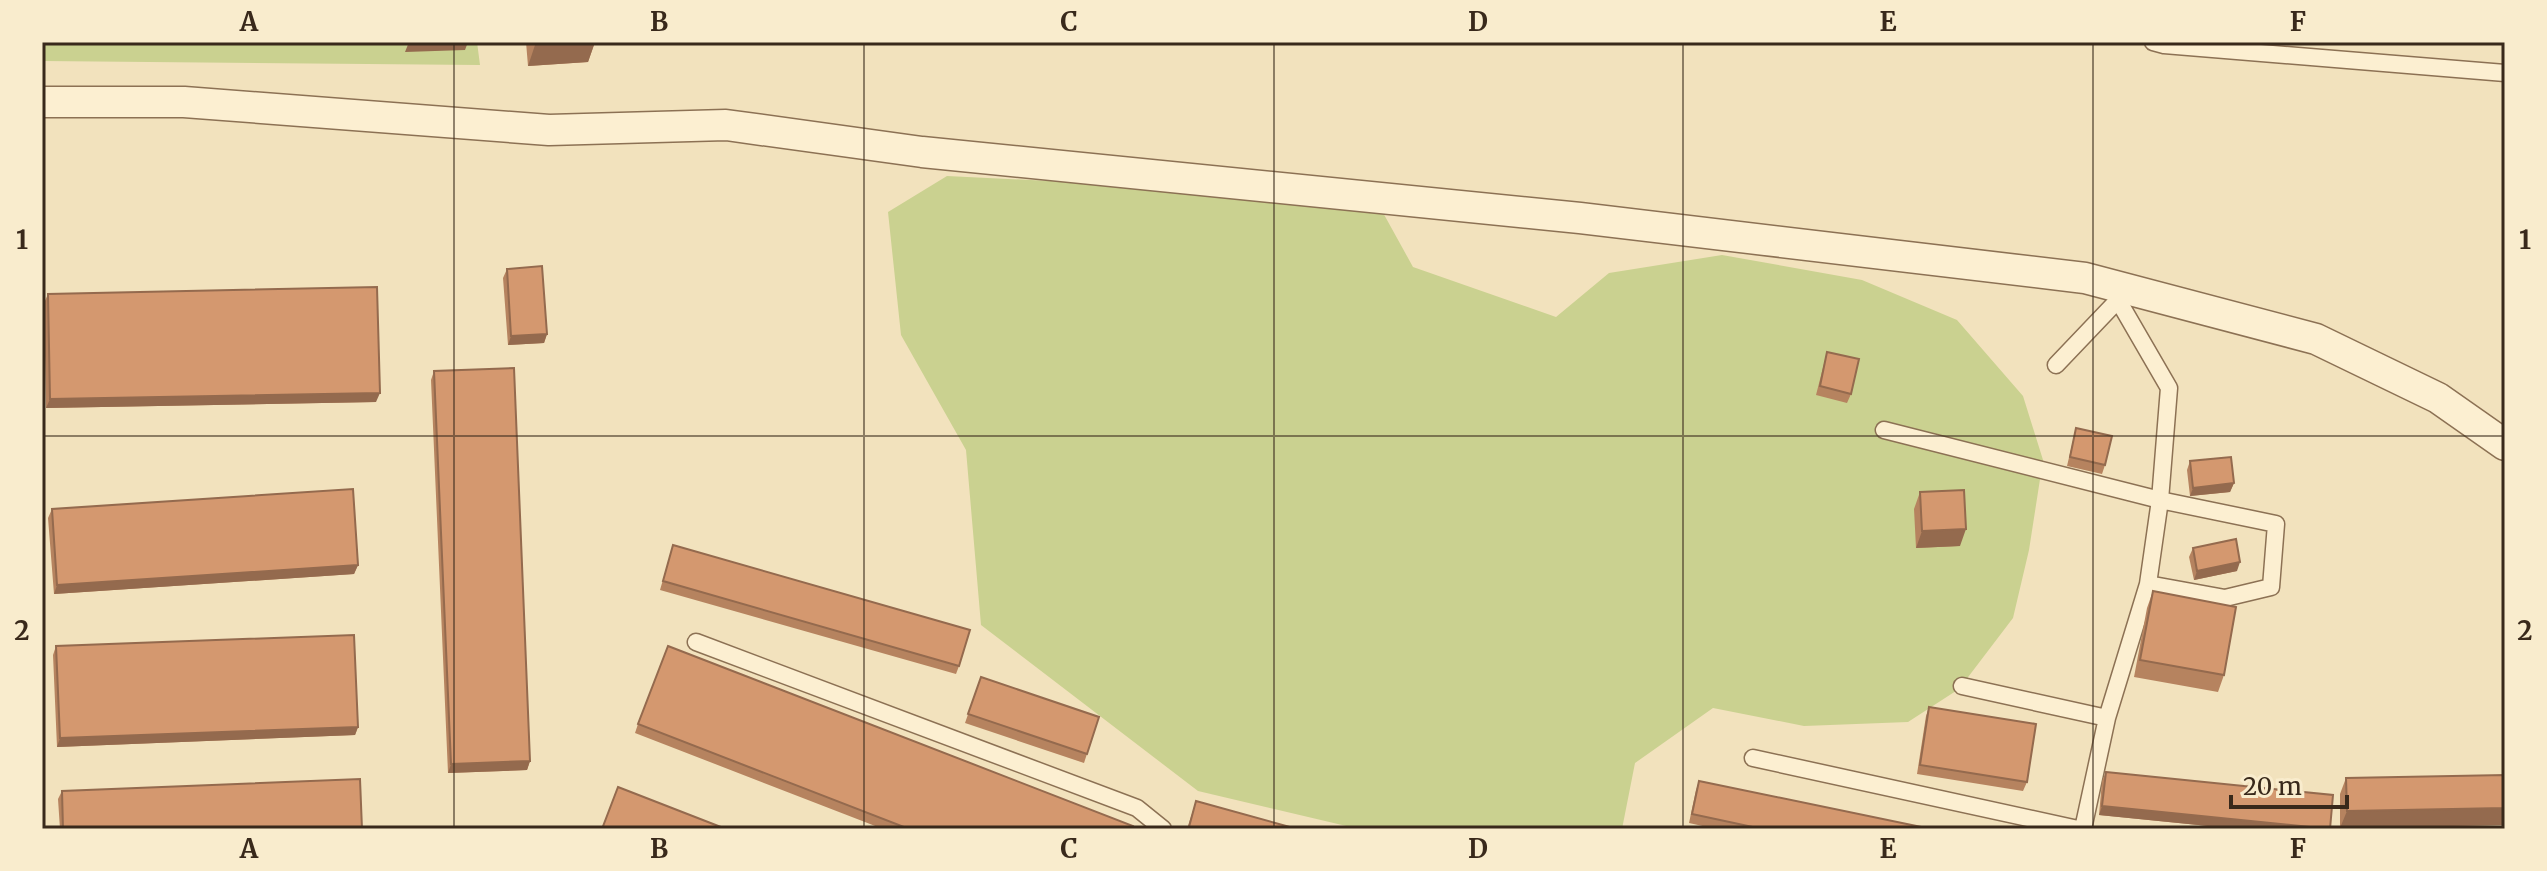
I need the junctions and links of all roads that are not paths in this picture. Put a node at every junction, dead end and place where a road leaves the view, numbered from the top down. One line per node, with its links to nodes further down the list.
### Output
1 (2153, 42): 2 (lane)
2 (2505, 73)
3 (42, 102): 6 (street)
4 (2056, 365): 7 (lane)
5 (1884, 430): 7 (lane)
6 (2505, 445)
7 (2160, 500): 8 (lane); 8 (lane)
8 (2148, 584): 11 (lane)
9 (696, 642): 13 (lane)
10 (1962, 686): 11 (lane)
11 (2107, 718): 14 (lane)
12 (1753, 758): 14 (lane)
13 (1163, 829)
14 (2081, 829)

